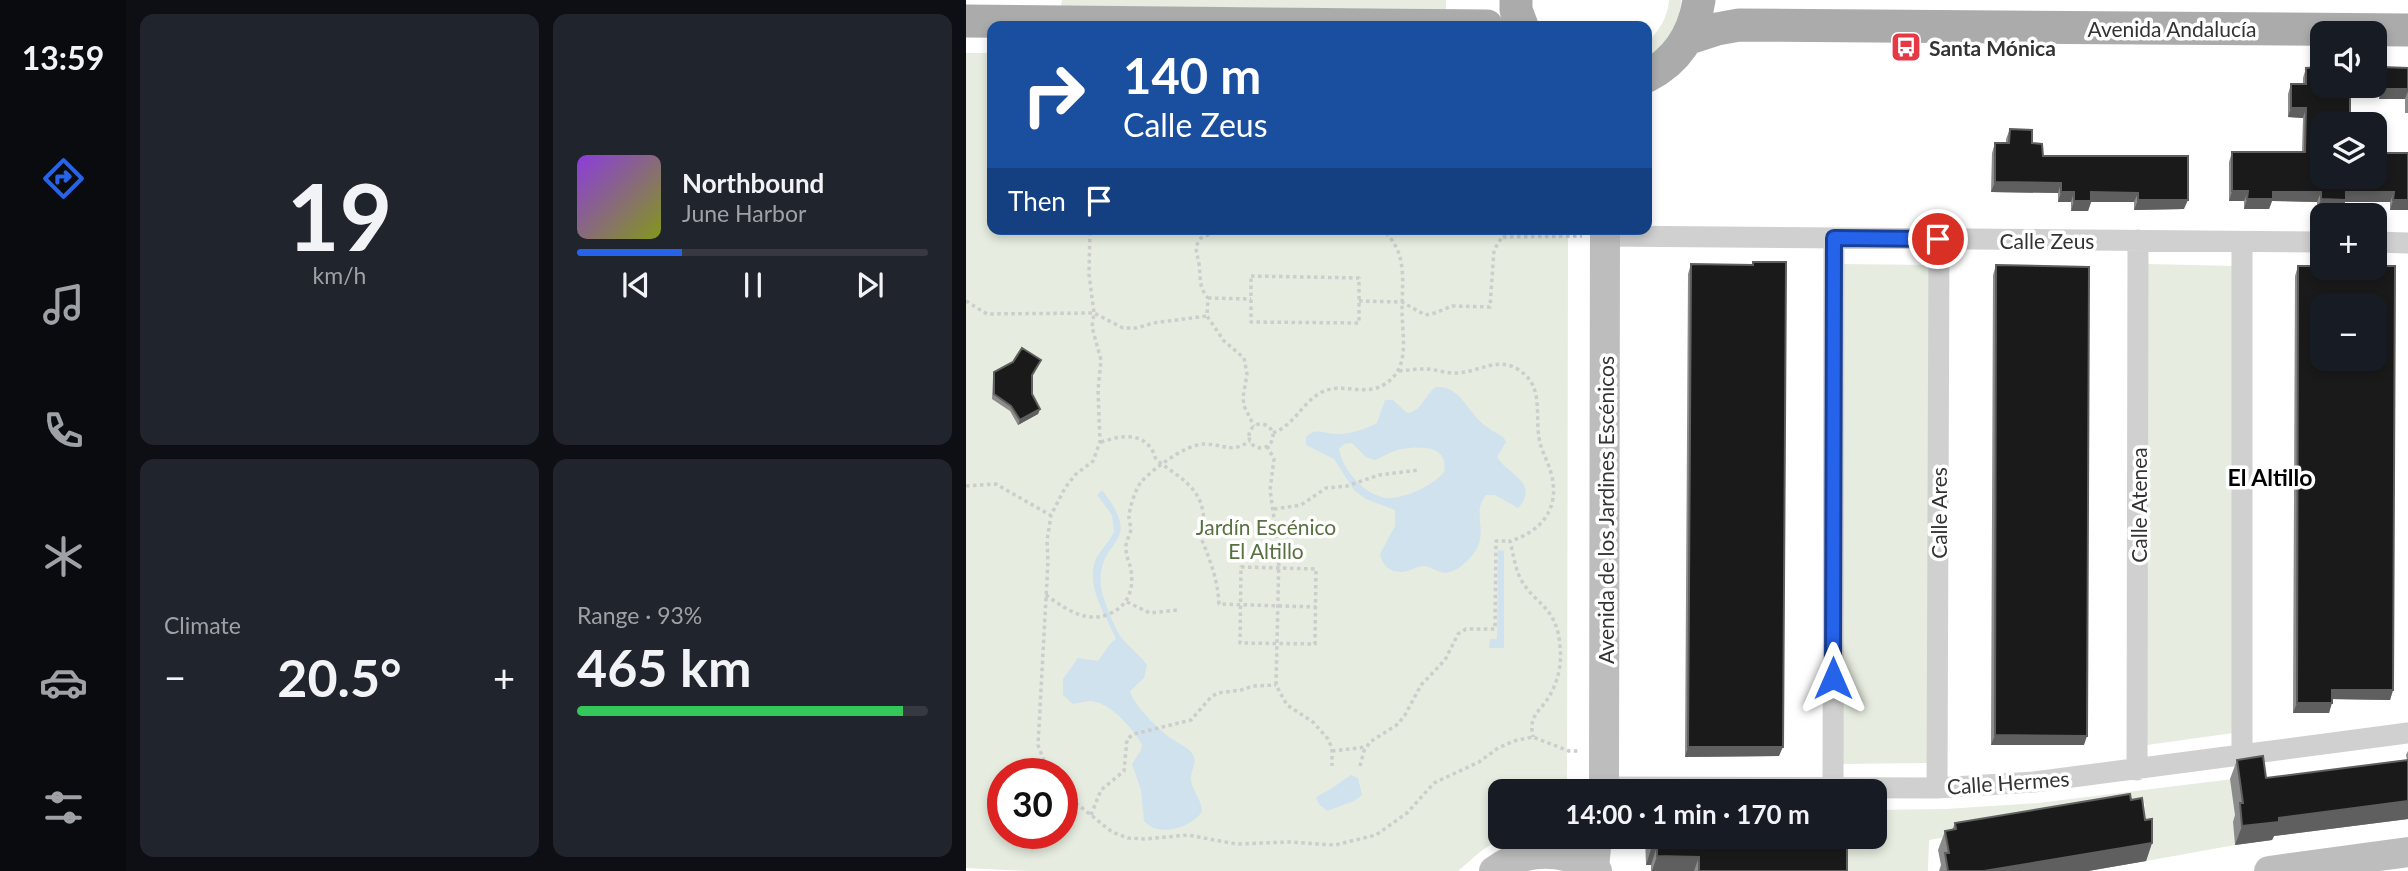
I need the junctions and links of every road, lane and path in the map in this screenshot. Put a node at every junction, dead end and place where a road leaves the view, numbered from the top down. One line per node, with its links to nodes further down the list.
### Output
1 (1516, 0): 5 (main road)
2 (1699, 0): 7 (main road)
3 (966, 21): 4 (main road)
4 (987, 21)
5 (1520, 21)
6 (2408, 30): 7 (main road, Avenida Andalucía)
7 (1686, 39): 8 (main road)
8 (1652, 73)
9 (1652, 234): 16 (street, Calle Zeus)
10 (1090, 235): 28 (path)
11 (1209, 235): 23 (path)
12 (1388, 235): 27 (path)
13 (1554, 235): 15 (path)
14 (1605, 235): 54 (street, Avenida de los Jardines Escénicos)
15 (1503, 237): 27 (path)
16 (1834, 238): 17 (street, Calle Zeus); 62 (street)
17 (1938, 239): 18 (street, Calle Zeus); 64 (street, Calle Ares)
18 (2138, 240): 19 (street, Calle Zeus); 60 (street, Calle Atenea)
19 (2242, 242): 20 (street, Calle Zeus); 56 (street)
20 (2310, 242)
21 (2387, 242): 22 (street)
22 (2408, 243)
23 (1208, 298): 24 (path); 29 (path)
24 (1251, 299): 26 (path); 26 (path)
25 (966, 301): 28 (path)
26 (1359, 301): 27 (path)
27 (1402, 302): 30 (path)
28 (1094, 313): 29 (path); 34 (path)
29 (1207, 316): 31 (path)
30 (1399, 371): 32 (path); 41 (path)
31 (1254, 426): 32 (path); 33 (path)
32 (1273, 433): 35 (path)
33 (1250, 440): 35 (path); 36 (path)
34 (1100, 442): 36 (path); 40 (path)
35 (1267, 446): 39 (path)
36 (1163, 464): 44 (path); 45 (path)
37 (1419, 470): 39 (path)
38 (966, 486): 40 (path)
39 (1273, 509): 42 (path)
40 (1051, 515): 43 (path)
41 (1510, 541): 52 (path); 53 (path)
42 (1279, 568): 45 (path); 46 (path); 47 (path)
43 (1046, 595): 44 (path); 57 (path)
44 (1127, 602): 48 (path)
45 (1240, 605): 46 (path); 49 (path)
46 (1278, 606): 47 (path); 49 (path)
47 (1316, 607): 49 (path)
48 (1177, 610)
49 (1277, 643): 50 (path)
50 (1276, 685): 55 (path); 66 (path)
51 (2408, 733): 56 (street, Calle Hermes)
52 (1533, 737): 54 (path); 66 (path)
53 (1366, 747): 55 (path); 59 (path)
54 (1604, 750): 61 (street, Avenida de los Jardines Escénicos)
55 (1332, 751): 58 (path)
56 (2242, 756): 60 (street, Calle Hermes)
57 (1042, 758)
58 (1332, 766)
59 (1360, 766)
60 (2137, 770): 64 (street, Calle Hermes)
61 (1604, 779)
62 (1833, 779)
63 (1887, 788): 64 (street, Calle Hermes)
64 (1937, 788)
65 (1078, 805): 66 (path)
66 (1090, 815)
67 (1597, 849): 70 (street)
68 (2408, 852): 69 (street)
69 (2312, 867): 72 (street)
70 (1596, 870): 71 (street)
71 (1494, 871)
72 (2269, 871)

